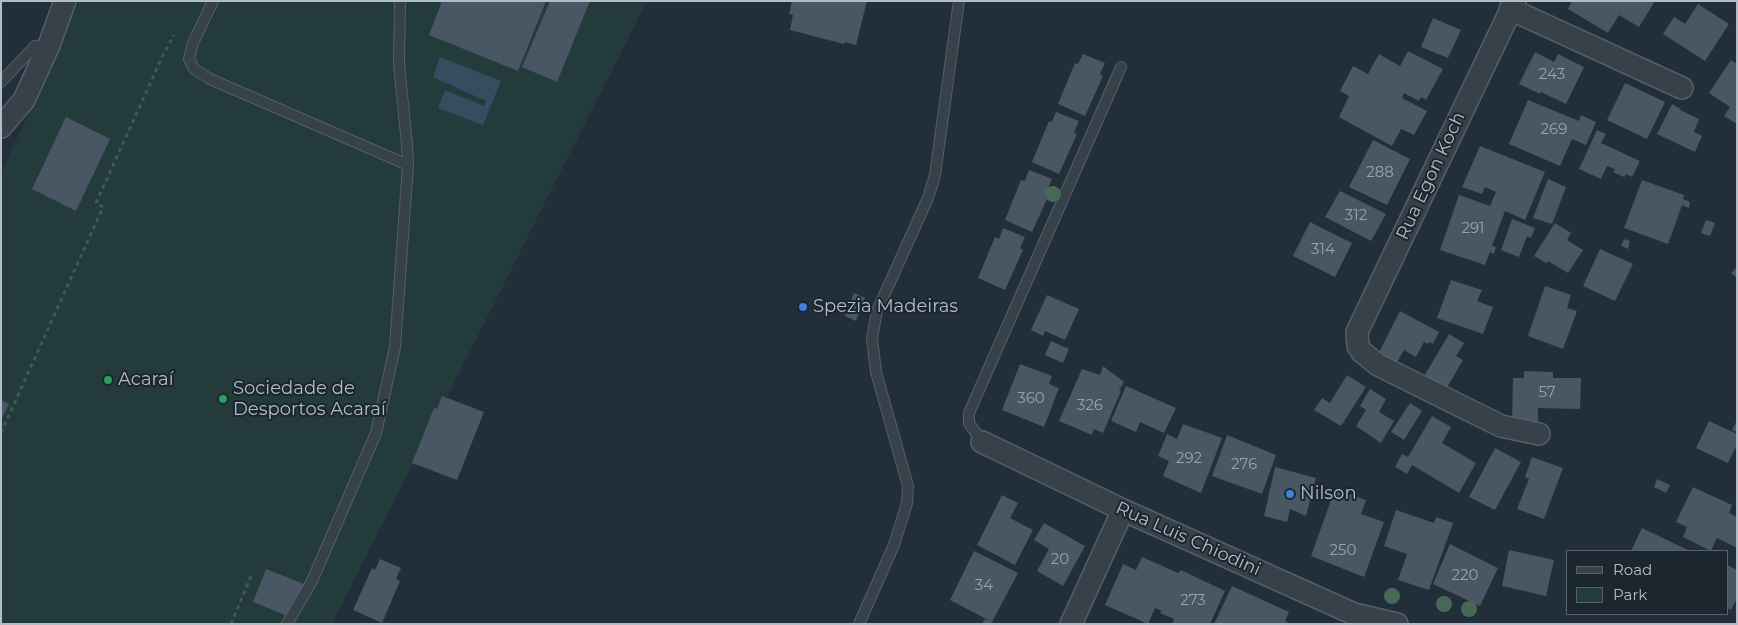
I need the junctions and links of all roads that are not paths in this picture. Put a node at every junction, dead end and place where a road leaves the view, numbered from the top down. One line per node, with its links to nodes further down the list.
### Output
1 (64, 1): 6 (street)
2 (213, 1): 11 (lane)
3 (400, 1): 11 (lane)
4 (959, 1): 17 (lane)
5 (1513, 5): 9 (street); 12 (street, Rua Egon Koch)
6 (48, 46): 8 (lane); 10 (street)
7 (1121, 67): 13 (lane)
8 (1, 82)
9 (1682, 88)
10 (1, 127)
11 (408, 165): 16 (lane)
12 (1539, 434)
13 (982, 442): 14 (street, Rua Luis Chiodini)
14 (1123, 510): 15 (street, Rua Luis Chiodini); 18 (street)
15 (1352, 619): 19 (street, Rua Luis Chiodini)
16 (287, 624)
17 (859, 624)
18 (1071, 624)
19 (1397, 624)

